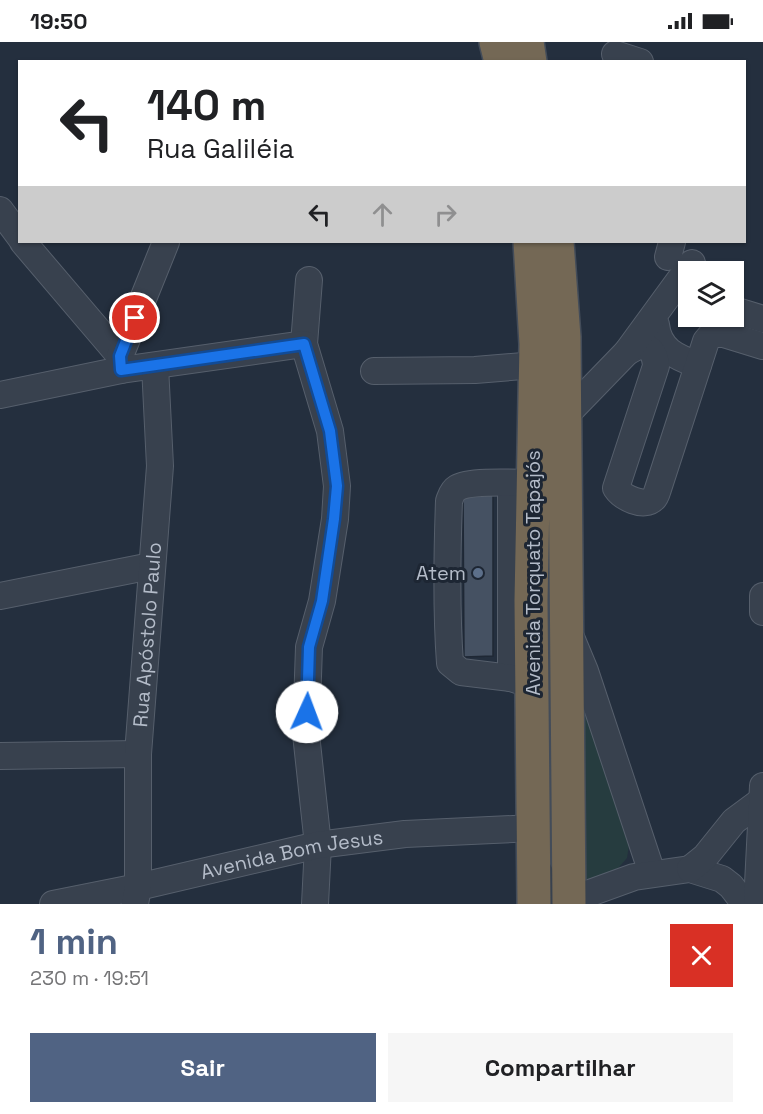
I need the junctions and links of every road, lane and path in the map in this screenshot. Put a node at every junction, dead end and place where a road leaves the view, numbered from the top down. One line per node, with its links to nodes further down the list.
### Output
1 (615, 54): 2 (street)
2 (634, 60)
3 (0, 210): 4 (street)
4 (18, 234)
5 (24, 243): 17 (street)
6 (166, 243): 17 (street)
7 (530, 243): 19 (highway, Avenida Torquato Tapajós)
8 (557, 243): 23 (highway, Avenida Torquato Tapajós)
9 (678, 254): 11 (street)
10 (309, 280): 14 (street)
11 (673, 301): 16 (street); 18 (street)
12 (744, 313): 13 (street)
13 (763, 319)
14 (304, 344): 20 (street); 35 (street)
15 (763, 346): 18 (street)
16 (627, 352): 18 (street); 23 (street)
17 (120, 363): 20 (street); 22 (street)
18 (698, 364)
19 (536, 365): 21 (street); 24 (highway, Avenida Torquato Tapajós)
20 (155, 366): 25 (street, Rua Apóstolo Paulo)
21 (374, 370)
22 (0, 395)
23 (564, 417): 29 (highway, Avenida Torquato Tapajós)
24 (523, 483): 30 (highway, Avenida Torquato Tapajós); 30 (street)
25 (151, 566): 26 (street); 31 (street, Rua Apóstolo Paulo)
26 (0, 596)
27 (763, 596): 28 (street)
28 (763, 612)
29 (566, 626): 38 (street); 40 (highway, Avenida Torquato Tapajós)
30 (522, 681): 34 (highway, Avenida Torquato Tapajós)
31 (138, 754): 32 (street); 39 (street, Rua Apóstolo Paulo)
32 (0, 756)
33 (762, 794): 37 (street); 45 (street)
34 (534, 828): 35 (street, Avenida Bom Jesus); 36 (highway, Avenida Torquato Tapajós)
35 (318, 845): 39 (street, Avenida Bom Jesus); 42 (street)
36 (534, 862): 40 (street); 43 (highway, Avenida Torquato Tapajós)
37 (690, 868): 38 (street); 44 (street)
38 (652, 873): 40 (street)
39 (136, 895): 41 (street, Avenida Bom Jesus)
40 (569, 901)
41 (53, 904)
42 (315, 904)
43 (534, 904)
44 (745, 904)
45 (757, 904)

